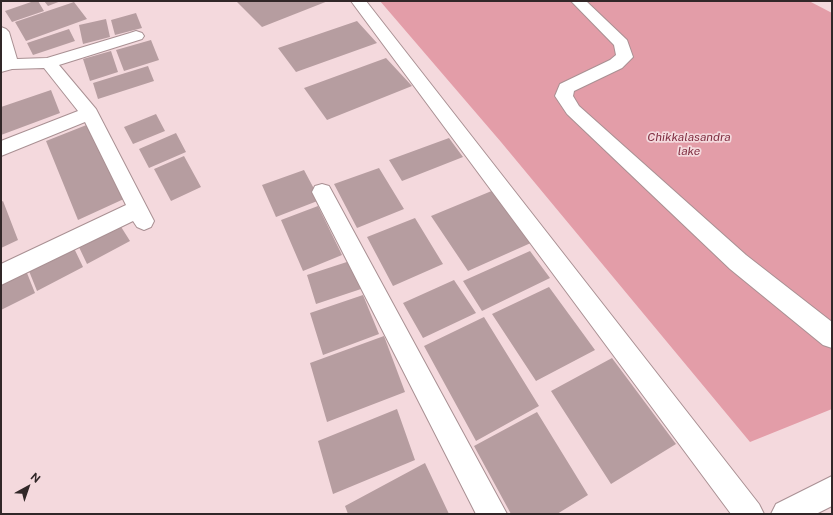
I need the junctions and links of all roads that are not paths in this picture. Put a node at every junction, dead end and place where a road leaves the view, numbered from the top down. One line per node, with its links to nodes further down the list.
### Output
1 (358, 1): 14 (street)
2 (578, 1): 11 (street)
3 (1, 32): 6 (street)
4 (136, 36): 5 (street)
5 (48, 63): 6 (street); 7 (street)
6 (6, 65)
7 (90, 113): 8 (street); 10 (street)
8 (1, 149)
9 (322, 192): 13 (street)
10 (1, 275)
11 (832, 337)
12 (832, 490): 15 (street)
13 (492, 514)
14 (750, 514)
15 (786, 514)

